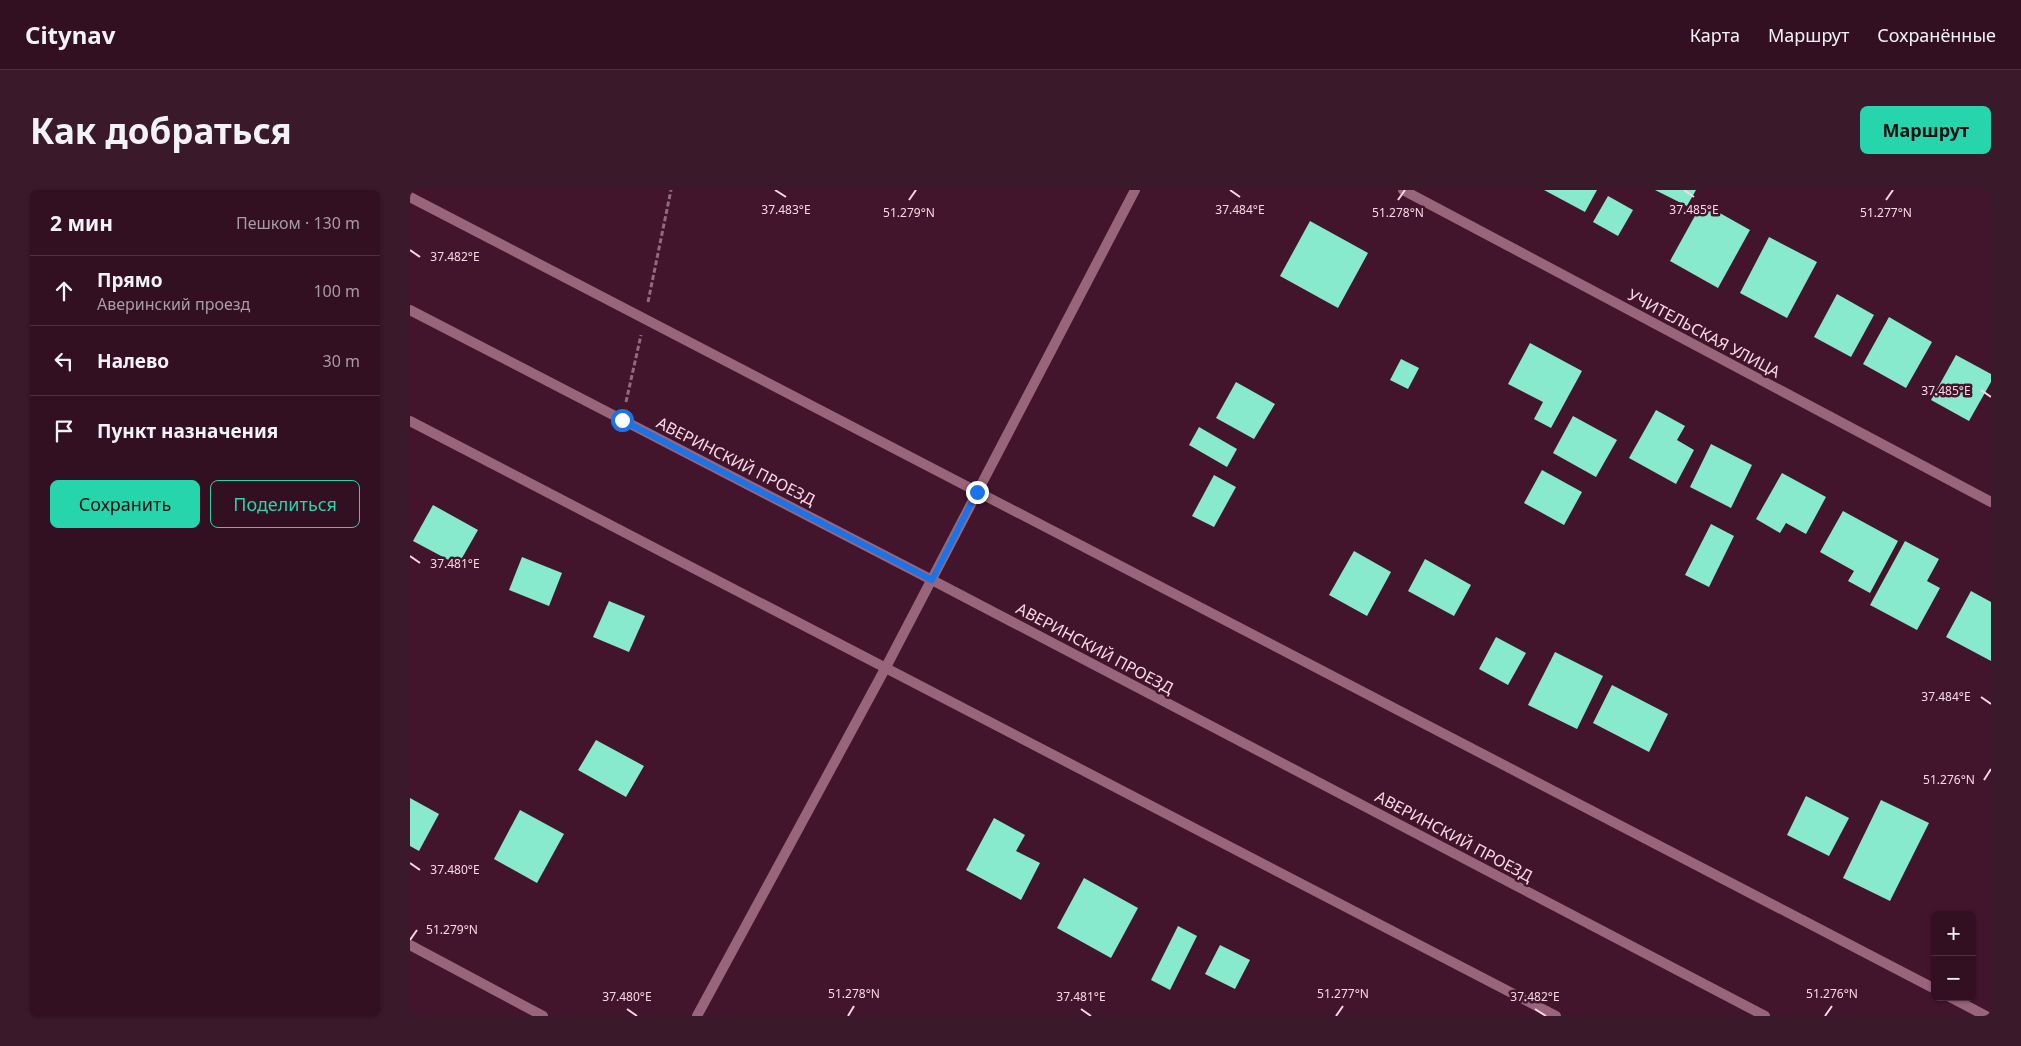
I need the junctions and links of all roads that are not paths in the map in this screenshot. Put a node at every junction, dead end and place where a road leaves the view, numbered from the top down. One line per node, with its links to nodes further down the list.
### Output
1 (1135, 190): 6 (street)
2 (1403, 190): 7 (street, УЧИТЕЛЬСКАЯ УЛИЦА)
3 (410, 197): 6 (street)
4 (410, 310): 8 (street, АВЕРИНСКИЙ ПРОЕЗД)
5 (410, 421): 9 (street)
6 (977, 492): 8 (street); 11 (street)
7 (1991, 502)
8 (932, 580): 9 (street); 16 (street, АВЕРИНСКИЙ ПРОЕЗД)
9 (886, 667): 14 (street); 15 (street)
10 (410, 946): 13 (street)
11 (1931, 988)
12 (1958, 1001): 17 (street)
13 (543, 1016)
14 (697, 1016)
15 (1556, 1016)
16 (1765, 1016)
17 (1986, 1016)

